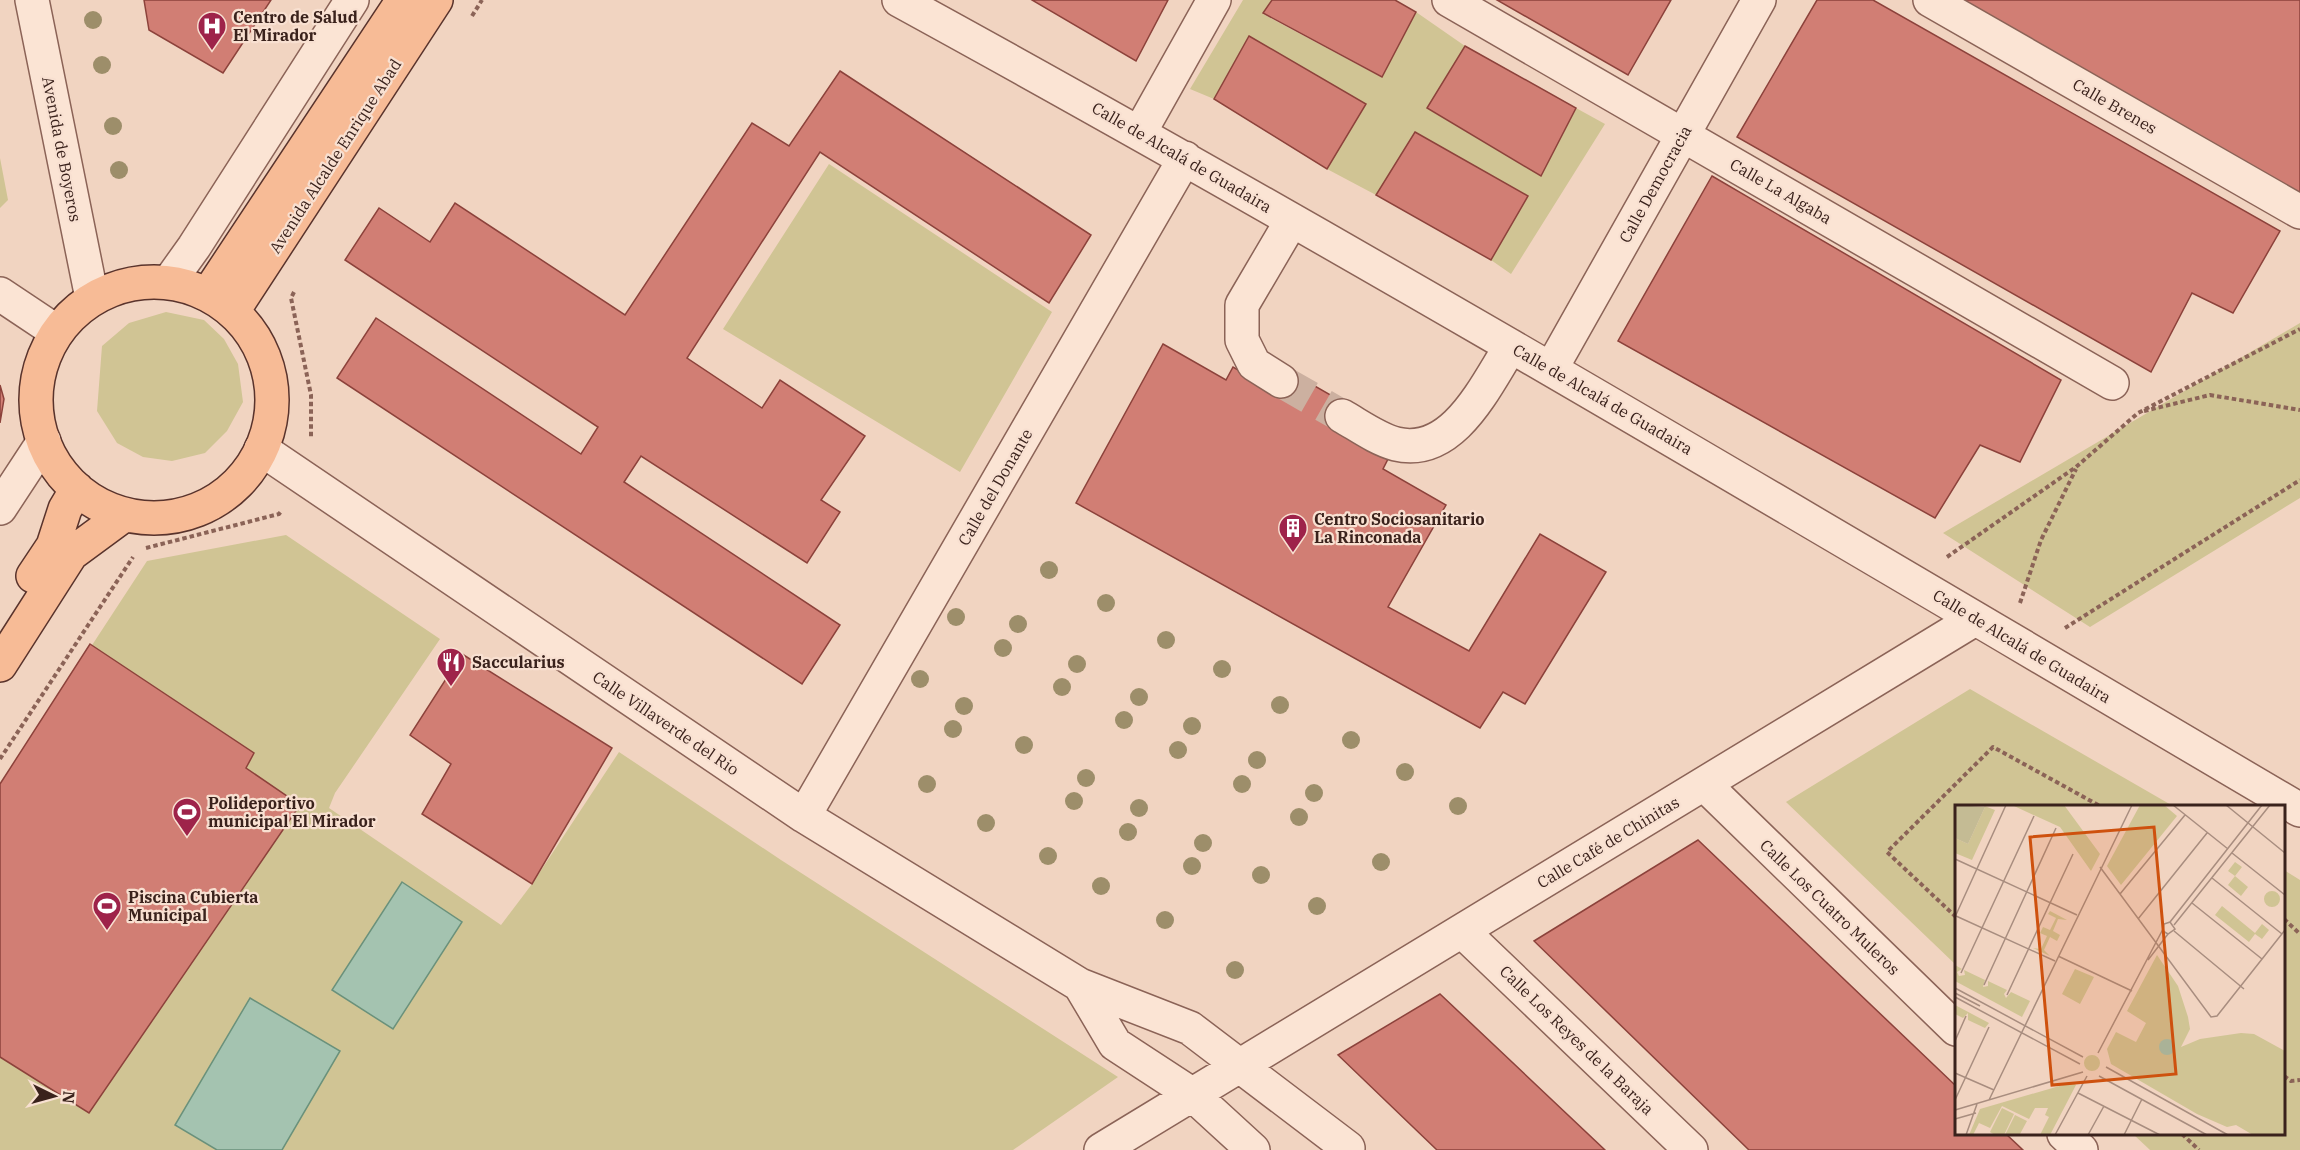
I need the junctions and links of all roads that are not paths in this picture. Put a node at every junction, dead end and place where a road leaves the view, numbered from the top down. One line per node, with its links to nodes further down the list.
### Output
1 (32, 0): 17 (street, Avenida de Boyeros)
2 (352, 0): 15 (street)
3 (403, 0): 18 (main road, Avenida Alcalde Enrique Abad)
4 (436, 0): 18 (main road, Avenida Alcalde Enrique Abad)
5 (899, 0): 10 (street, Calle de Alcalá de Guadaira)
6 (1214, 0): 10 (street)
7 (1449, 0): 11 (street, Calle La Algaba)
8 (1759, 0): 11 (street, Calle Democracia)
9 (1930, 0): 13 (street, Calle Brenes)
10 (1140, 132): 12 (street, Calle de Alcalá de Guadaira)
11 (1683, 135): 21 (street, Calle Democracia); 23 (street, Calle La Algaba)
12 (1185, 158): 14 (street, Calle de Alcalá de Guadaira); 35 (street, Calle del Donante)
13 (2300, 212)
14 (1292, 220): 20 (street, Calle de Alcalá de Guadaira); 22 (street)
15 (169, 282): 17 (main road); 18 (main road)
16 (0, 294): 19 (street)
17 (92, 298): 19 (main road)
18 (221, 303): 26 (main road)
19 (57, 332): 25 (main road)
20 (1511, 346): 21 (street, Calle de Alcalá de Guadaira); 24 (street)
21 (1551, 369): 30 (street, Calle de Alcalá de Guadaira)
22 (1281, 381)
23 (2112, 383)
24 (1342, 416)
25 (44, 441): 27 (main road); 28 (street)
26 (261, 449): 29 (main road); 35 (street, Calle Villaverde del Rio)
27 (77, 489): 29 (main road); 31 (main road)
28 (0, 508)
29 (124, 515): 32 (main road)
30 (1975, 619): 33 (street, Calle Café de Chinitas); 34 (street, Calle de Alcalá de Guadaira)
31 (0, 626)
32 (0, 665)
33 (1704, 784): 36 (street, Calle Café de Chinitas); 38 (street, Calle Los Cuatro Muleros)
34 (2300, 810)
35 (804, 816): 37 (street, Calle Villaverde del Rio)
36 (1462, 931): 39 (street, Calle Café de Chinitas); 45 (street, Calle Los Reyes de la Baraja)
37 (1080, 985): 39 (street, Calle Villaverde del Rio); 40 (street, Calle Villaverde del Rio)
38 (1955, 1028)
39 (1241, 1065): 40 (street, Calle Café de Chinitas); 42 (street, Calle Villaverde del Rio)
40 (1193, 1095): 43 (street); 44 (street, Calle Villaverde del Rio)
41 (2065, 1135): 46 (street)
42 (1353, 1149)
43 (1101, 1150)
44 (1253, 1150)
45 (1691, 1150)
46 (2080, 1150)

